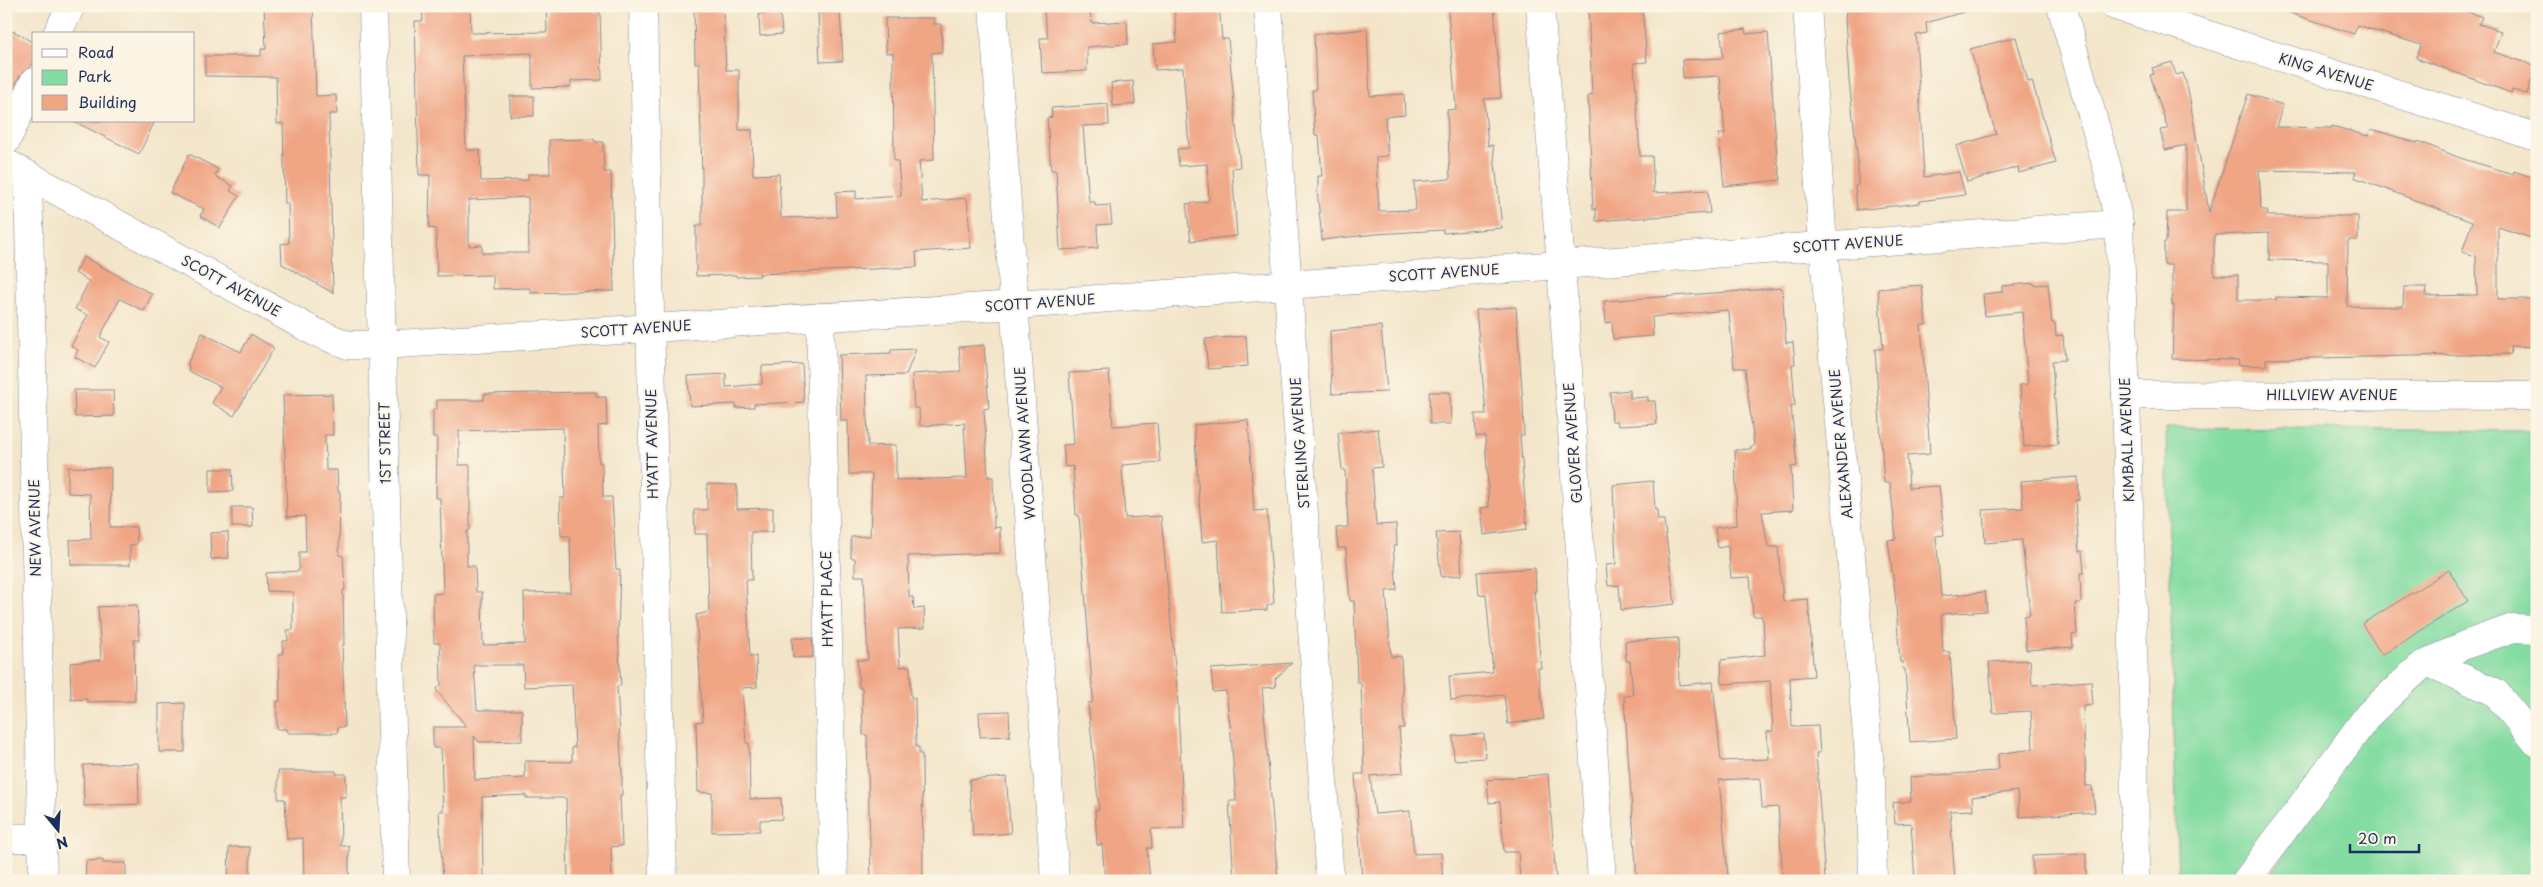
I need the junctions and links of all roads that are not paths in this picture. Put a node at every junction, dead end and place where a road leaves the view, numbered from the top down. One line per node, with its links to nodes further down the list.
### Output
1 (71, 6): 10 (street)
2 (373, 6): 22 (street, 1ST STREET)
3 (643, 6): 21 (street, HYATT AVENUE)
4 (993, 6): 19 (street, WOODLAWN AVENUE)
5 (1268, 6): 18 (street, STERLING AVENUE)
6 (1540, 6): 17 (street, GLOVER AVENUE)
7 (1807, 6): 16 (street, ALEXANDER AVENUE)
8 (2062, 6): 15 (street, KIMBALL AVENUE)
9 (2115, 6): 12 (street, KING AVENUE)
10 (59, 32)
11 (32, 86): 13 (street)
12 (2537, 137)
13 (6, 141)
14 (17, 169): 22 (street, SCOTT AVENUE); 29 (street, NEW AVENUE)
15 (2119, 224): 16 (street, SCOTT AVENUE); 23 (street, KIMBALL AVENUE)
16 (1823, 245): 17 (street, SCOTT AVENUE); 37 (street, ALEXANDER AVENUE)
17 (1561, 265): 18 (street, SCOTT AVENUE); 36 (street, GLOVER AVENUE)
18 (1289, 285): 19 (street, SCOTT AVENUE); 35 (street, STERLING AVENUE)
19 (1016, 305): 20 (street, SCOTT AVENUE); 34 (street, WOODLAWN AVENUE)
20 (820, 318): 21 (street, SCOTT AVENUE); 33 (street, HYATT PLACE)
21 (649, 328): 22 (street, SCOTT AVENUE); 32 (street, HYATT AVENUE)
22 (382, 345): 31 (street, 1ST STREET)
23 (2126, 395): 24 (street, HILLVIEW AVENUE); 38 (street, KIMBALL AVENUE)
24 (2537, 396)
25 (2537, 629): 26 (street)
26 (2429, 663): 27 (street); 39 (street)
27 (2537, 744)
28 (6, 838): 29 (street)
29 (41, 838): 30 (street, NEW AVENUE)
30 (43, 881)
31 (396, 881)
32 (663, 881)
33 (834, 881)
34 (1055, 881)
35 (1330, 881)
36 (1602, 881)
37 (1873, 881)
38 (2135, 881)
39 (2246, 881)

